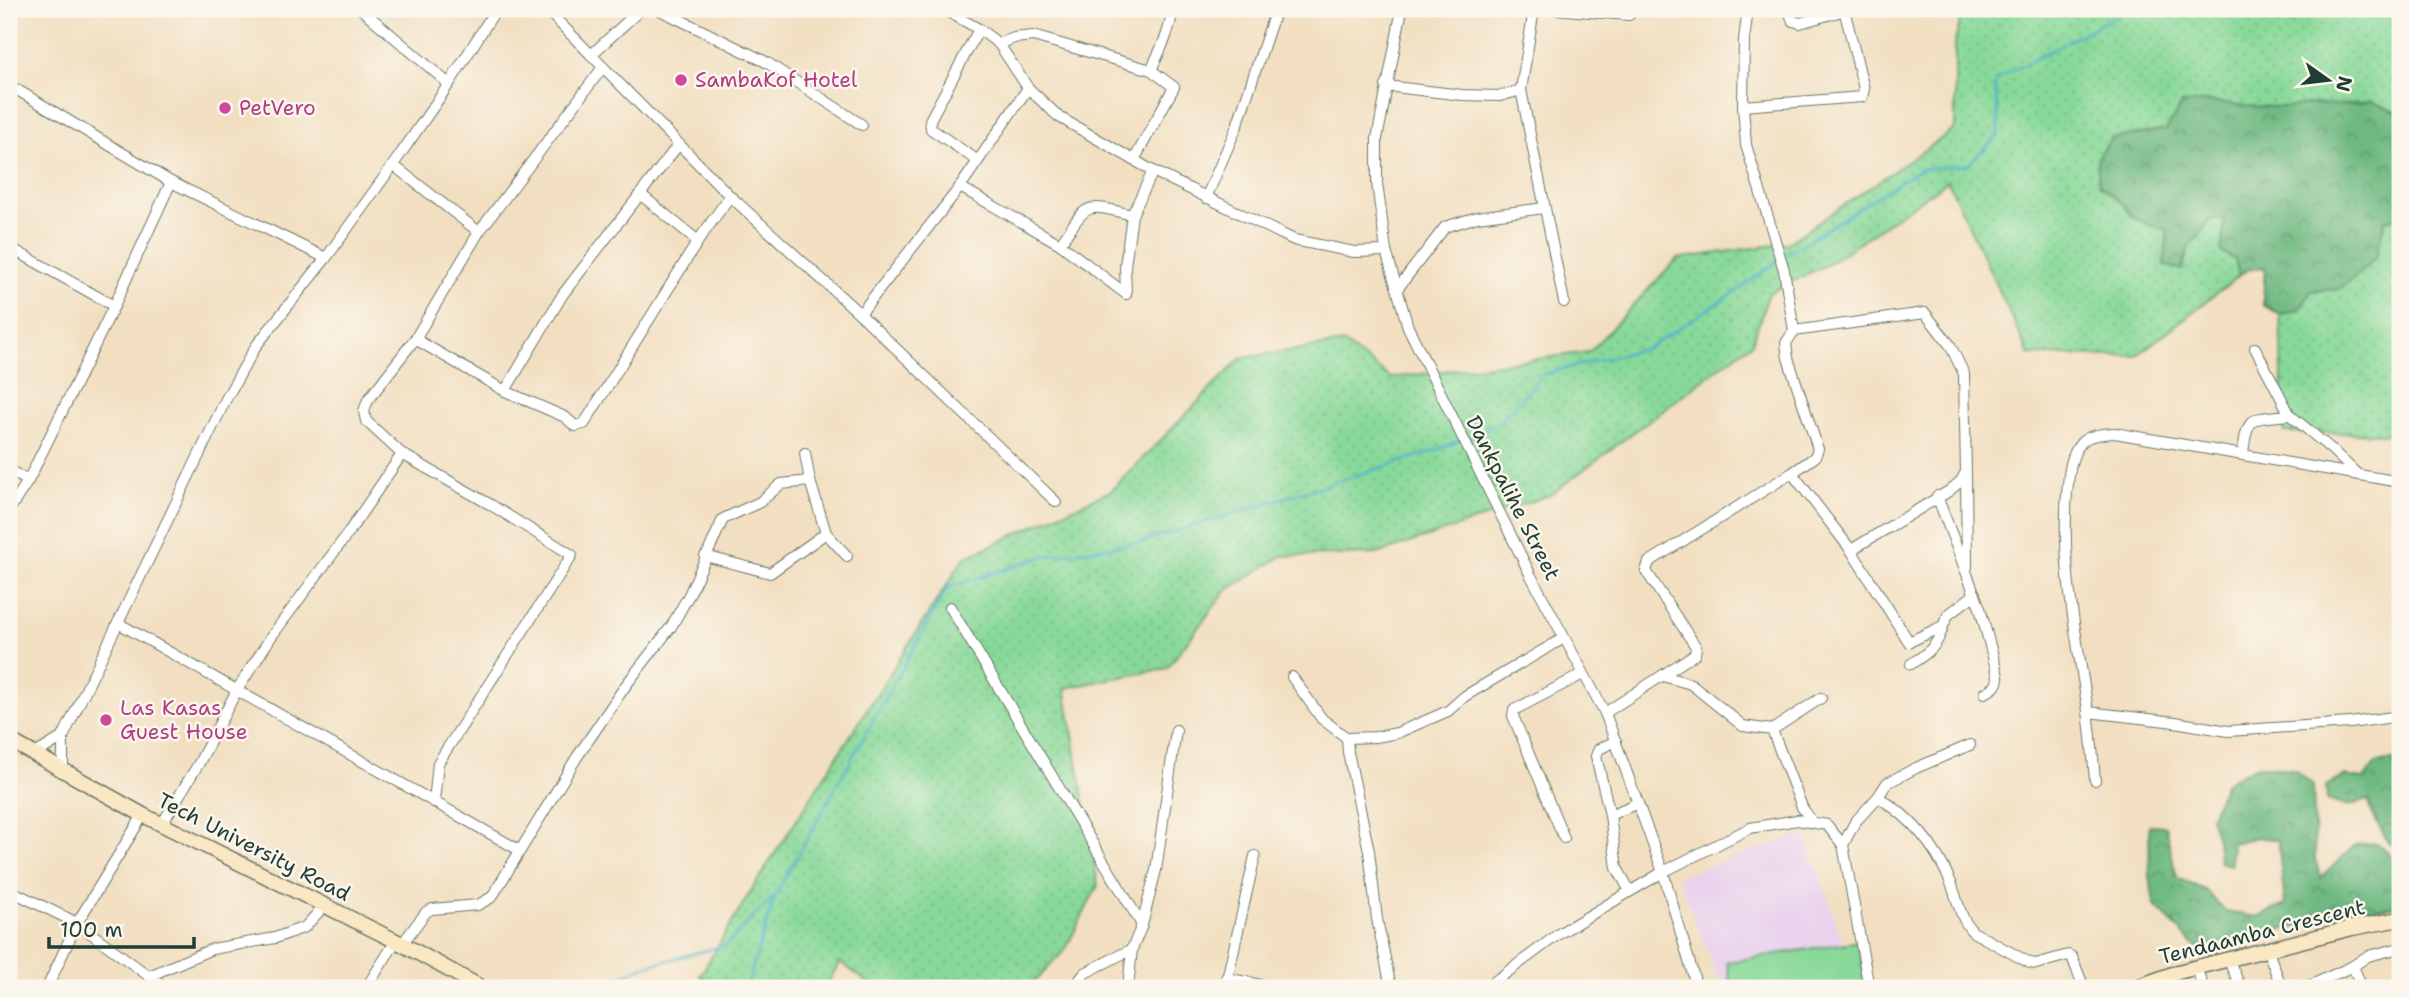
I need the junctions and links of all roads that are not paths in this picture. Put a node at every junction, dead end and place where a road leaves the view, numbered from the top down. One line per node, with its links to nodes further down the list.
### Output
1 (361, 9): 21 (street)
2 (496, 9): 21 (street)
3 (546, 9): 18 (street)
4 (641, 9): 18 (street)
5 (658, 9): 27 (street)
6 (943, 9): 16 (street)
7 (1172, 9): 20 (street)
8 (1276, 9): 37 (street)
9 (1402, 9): 23 (street, Dankpalihe Street)
10 (1534, 9): 25 (street)
11 (1553, 9): 12 (street)
12 (1629, 9)
13 (1748, 9): 26 (street)
14 (1788, 9): 15 (street)
15 (1844, 9): 26 (street)
16 (979, 29): 17 (street); 30 (street)
17 (999, 44): 20 (street); 24 (street)
18 (591, 54): 19 (street)
19 (603, 67): 28 (street); 40 (street)
20 (1151, 69): 29 (street)
21 (449, 84): 31 (street)
22 (9, 85): 33 (street)
23 (1386, 86): 25 (street); 44 (street, Dankpalihe Street)
24 (1028, 88): 29 (street); 30 (street)
25 (1521, 90): 38 (street)
26 (1744, 106): 50 (street)
27 (862, 125)
28 (679, 144): 35 (street); 36 (street)
29 (1134, 160): 32 (street)
30 (978, 161): 34 (street)
31 (393, 165): 40 (street); 45 (street)
32 (1153, 171): 37 (street); 39 (street)
33 (171, 182): 45 (street); 48 (street)
34 (960, 187): 42 (street); 49 (street)
35 (639, 194): 41 (street); 53 (street)
36 (730, 196): 41 (street); 49 (street)
37 (1206, 198): 44 (street)
38 (1544, 208): 46 (street); 47 (street)
39 (1132, 215): 42 (street); 42 (street)
40 (479, 232): 51 (street)
41 (698, 241): 53 (street)
42 (1060, 244)
43 (9, 247): 48 (street)
44 (1386, 251): 46 (street, Dankpalihe Street)
45 (326, 258): 75 (street)
46 (1398, 288): 77 (street, Dankpalihe Street)
47 (1564, 302)
48 (114, 306): 62 (street)
49 (860, 314): 66 (street)
50 (1794, 331): 59 (street); 60 (street)
51 (415, 340): 53 (street); 56 (street)
52 (2255, 348): 54 (street)
53 (505, 391)
54 (2290, 415): 57 (street); 61 (street)
55 (805, 453): 63 (street)
56 (402, 454): 82 (street); 99 (street)
57 (2244, 454): 61 (street); 85 (street)
58 (9, 470): 62 (street)
59 (1966, 472): 65 (street); 72 (street)
60 (1792, 473): 69 (street); 80 (street)
61 (2358, 476): 64 (street)
62 (28, 481): 67 (street)
63 (810, 481): 68 (street); 70 (street)
64 (2400, 482)
65 (1937, 496): 69 (street); 72 (street)
66 (1056, 502)
67 (9, 510)
68 (826, 533): 70 (street); 71 (street)
69 (1851, 550): 76 (street)
70 (705, 556): 107 (street)
71 (847, 556)
72 (1967, 575): 73 (street)
73 (1975, 594): 76 (street); 83 (street)
74 (950, 607): 115 (street)
75 (118, 623): 82 (street); 90 (street)
76 (1943, 626): 78 (street)
77 (1564, 638): 79 (street, Dankpalihe Street); 91 (street)
78 (1911, 664)
79 (1583, 674): 86 (street, Dankpalihe Street); 105 (street)
80 (1663, 676): 86 (street); 89 (street)
81 (1292, 677): 91 (street)
82 (237, 690): 99 (street); 104 (street)
83 (1985, 692)
84 (1821, 698): 89 (street)
85 (2088, 712): 87 (street); 97 (street)
86 (1605, 713): 93 (street, Dankpalihe Street)
87 (2400, 716)
88 (1177, 730): 115 (street)
89 (1772, 730): 103 (street)
90 (63, 737): 95 (street); 96 (street)
91 (1348, 738): 134 (street)
92 (9, 740): 95 (street, Tech University Road)
93 (1616, 741): 100 (street, Dankpalihe Street); 102 (street)
94 (1970, 745): 98 (street)
95 (35, 754): 96 (street, Tech University Road)
96 (62, 769): 101 (street, Tech University Road)
97 (2095, 780)
98 (1878, 796): 106 (street); 138 (street)
99 (434, 802): 107 (street)
100 (1638, 803): 102 (street); 109 (street, Dankpalihe Street)
101 (143, 815): 104 (street, Tech University Road); 114 (street)
102 (1610, 815): 111 (street)
103 (1812, 822): 106 (street); 109 (street)
104 (162, 824): 112 (street, Tech University Road)
105 (1564, 838)
106 (1843, 845): 137 (street)
107 (519, 850): 116 (street)
108 (1255, 856): 124 (street)
109 (1663, 872): 111 (street); 136 (street, Dankpalihe Street)
110 (9, 890): 114 (street)
111 (1630, 891): 135 (street)
112 (325, 905): 116 (street, Tech University Road); 123 (street)
113 (2400, 919): 119 (street, Tendaamba Crescent)
114 (77, 923): 123 (street); 127 (street)
115 (1142, 925): 118 (street)
116 (399, 942): 129 (street); 130 (street, Tech University Road)
117 (2400, 948): 121 (street)
118 (1132, 950): 131 (street); 132 (street)
119 (2267, 950): 120 (street, Tendaamba Crescent); 142 (street)
120 (2229, 961): 122 (street, Tendaamba Crescent); 141 (street)
121 (2353, 966): 126 (street); 144 (street)
122 (2196, 968): 125 (street, Tendaamba Crescent); 140 (street)
123 (149, 976): 128 (street)
124 (1225, 983): 133 (street)
125 (2158, 984): 139 (street, Tendaamba Crescent)
126 (2320, 985): 143 (street)
127 (47, 988)
128 (166, 988)
129 (366, 988)
130 (482, 988)
131 (1073, 988)
132 (1128, 988)
133 (1275, 988)
134 (1391, 988)
135 (1486, 988)
136 (1697, 988)
137 (1869, 988)
138 (2084, 988)
139 (2134, 988)
140 (2204, 988)
141 (2241, 988)
142 (2282, 988)
143 (2305, 988)
144 (2362, 988)

